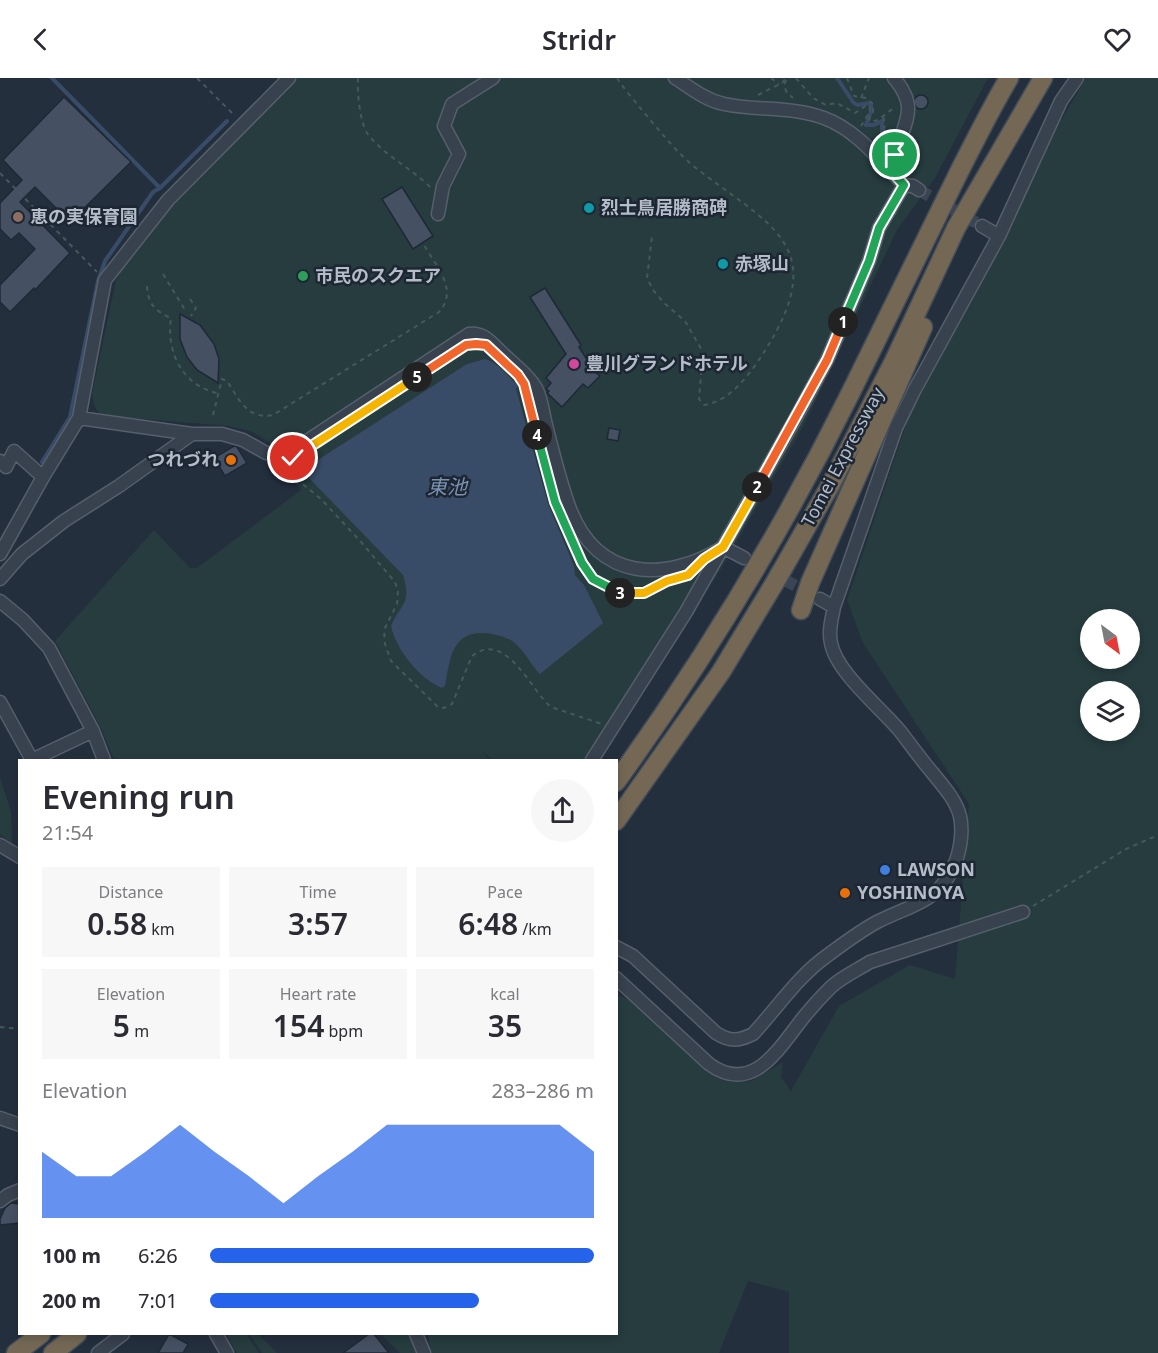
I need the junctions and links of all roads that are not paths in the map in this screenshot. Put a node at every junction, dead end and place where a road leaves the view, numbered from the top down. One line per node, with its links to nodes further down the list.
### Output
1 (289, 78): 15 (street)
2 (493, 78): 11 (street)
3 (675, 78): 8 (street)
4 (894, 78): 8 (street)
5 (1009, 78): 33 (highway, Tomei Expressway)
6 (1043, 78): 13 (highway, Tomei Expressway)
7 (1077, 78): 14 (street)
8 (892, 172): 9 (street)
9 (904, 185): 10 (street); 19 (street)
10 (919, 190)
11 (438, 214)
12 (982, 226): 14 (street)
13 (956, 228): 26 (highway); 34 (highway, Tomei Expressway)
14 (999, 236): 25 (street)
15 (80, 418): 16 (street); 18 (street)
16 (192, 434): 19 (street); 22 (street)
17 (0, 461): 18 (street)
18 (43, 477): 20 (street)
19 (723, 547): 21 (street); 32 (street)
20 (0, 554)
21 (744, 558)
22 (0, 579)
23 (820, 599): 25 (street)
24 (0, 601): 28 (street)
25 (834, 607): 38 (street)
26 (801, 610)
27 (0, 702): 29 (street)
28 (93, 731): 30 (street); 31 (street)
29 (31, 759)
30 (34, 759)
31 (104, 759)
32 (593, 759)
33 (618, 779)
34 (618, 818)
35 (0, 844): 36 (street)
36 (18, 856)
37 (1023, 912): 39 (street)
38 (618, 948)
39 (618, 980)
40 (0, 1118): 41 (street)
41 (18, 1124)
42 (18, 1191): 43 (street)
43 (0, 1201)
44 (40, 1335): 49 (highway)
45 (75, 1335): 50 (highway)
46 (122, 1335): 51 (street)
47 (217, 1335): 52 (street)
48 (416, 1335): 53 (street)
49 (16, 1353)
50 (52, 1353)
51 (98, 1353)
52 (227, 1353)
53 (424, 1353)

